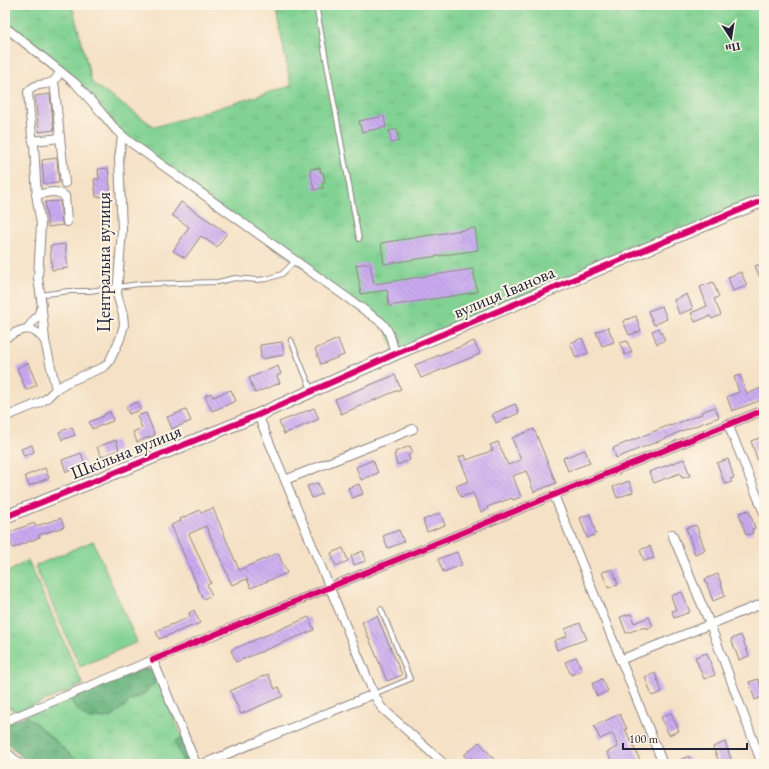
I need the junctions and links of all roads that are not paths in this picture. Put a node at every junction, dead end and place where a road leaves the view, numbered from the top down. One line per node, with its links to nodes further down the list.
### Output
1 (316, 5): 12 (lane)
2 (5, 27): 3 (street)
3 (60, 72): 4 (street); 5 (street)
4 (54, 81): 6 (street); 7 (street)
5 (122, 136): 13 (street); 14 (street, Центральна вулиця)
6 (60, 138): 7 (street); 8 (street)
7 (33, 141): 9 (street)
8 (65, 183)
9 (36, 195): 11 (street); 15 (street)
10 (764, 200): 21 (street, вулиця Іванова)
11 (67, 222)
12 (359, 239)
13 (295, 261): 14 (lane); 21 (street)
14 (117, 286): 15 (lane); 22 (street, Центральна вулиця)
15 (40, 295): 16 (street)
16 (42, 306): 17 (street); 20 (street)
17 (27, 329): 18 (street); 20 (street)
18 (5, 338)
19 (291, 340): 23 (lane)
20 (45, 341): 22 (street)
21 (395, 354): 23 (street, вулиця Іванова)
22 (56, 389): 26 (street, Центральна вулиця)
23 (312, 391): 25 (street, вулиця Іванова)
24 (764, 410): 27 (street)
25 (258, 415): 29 (street); 32 (street, Шкільна вулиця)
26 (5, 417)
27 (728, 424): 30 (street); 31 (street)
28 (413, 430): 29 (street)
29 (285, 480): 34 (street)
30 (554, 494): 34 (street); 39 (street)
31 (764, 513)
32 (5, 517)
33 (672, 534): 37 (street)
34 (330, 588): 38 (street); 40 (street)
35 (764, 603): 37 (street)
36 (381, 609): 40 (lane)
37 (710, 624): 39 (street); 48 (street)
38 (153, 660): 41 (street); 44 (street)
39 (620, 660): 47 (street)
40 (374, 694): 45 (street); 46 (street)
41 (5, 721)
42 (5, 754): 43 (main road)
43 (16, 764)
44 (196, 764)
45 (204, 764)
46 (444, 764)
47 (663, 764)
48 (762, 764)

